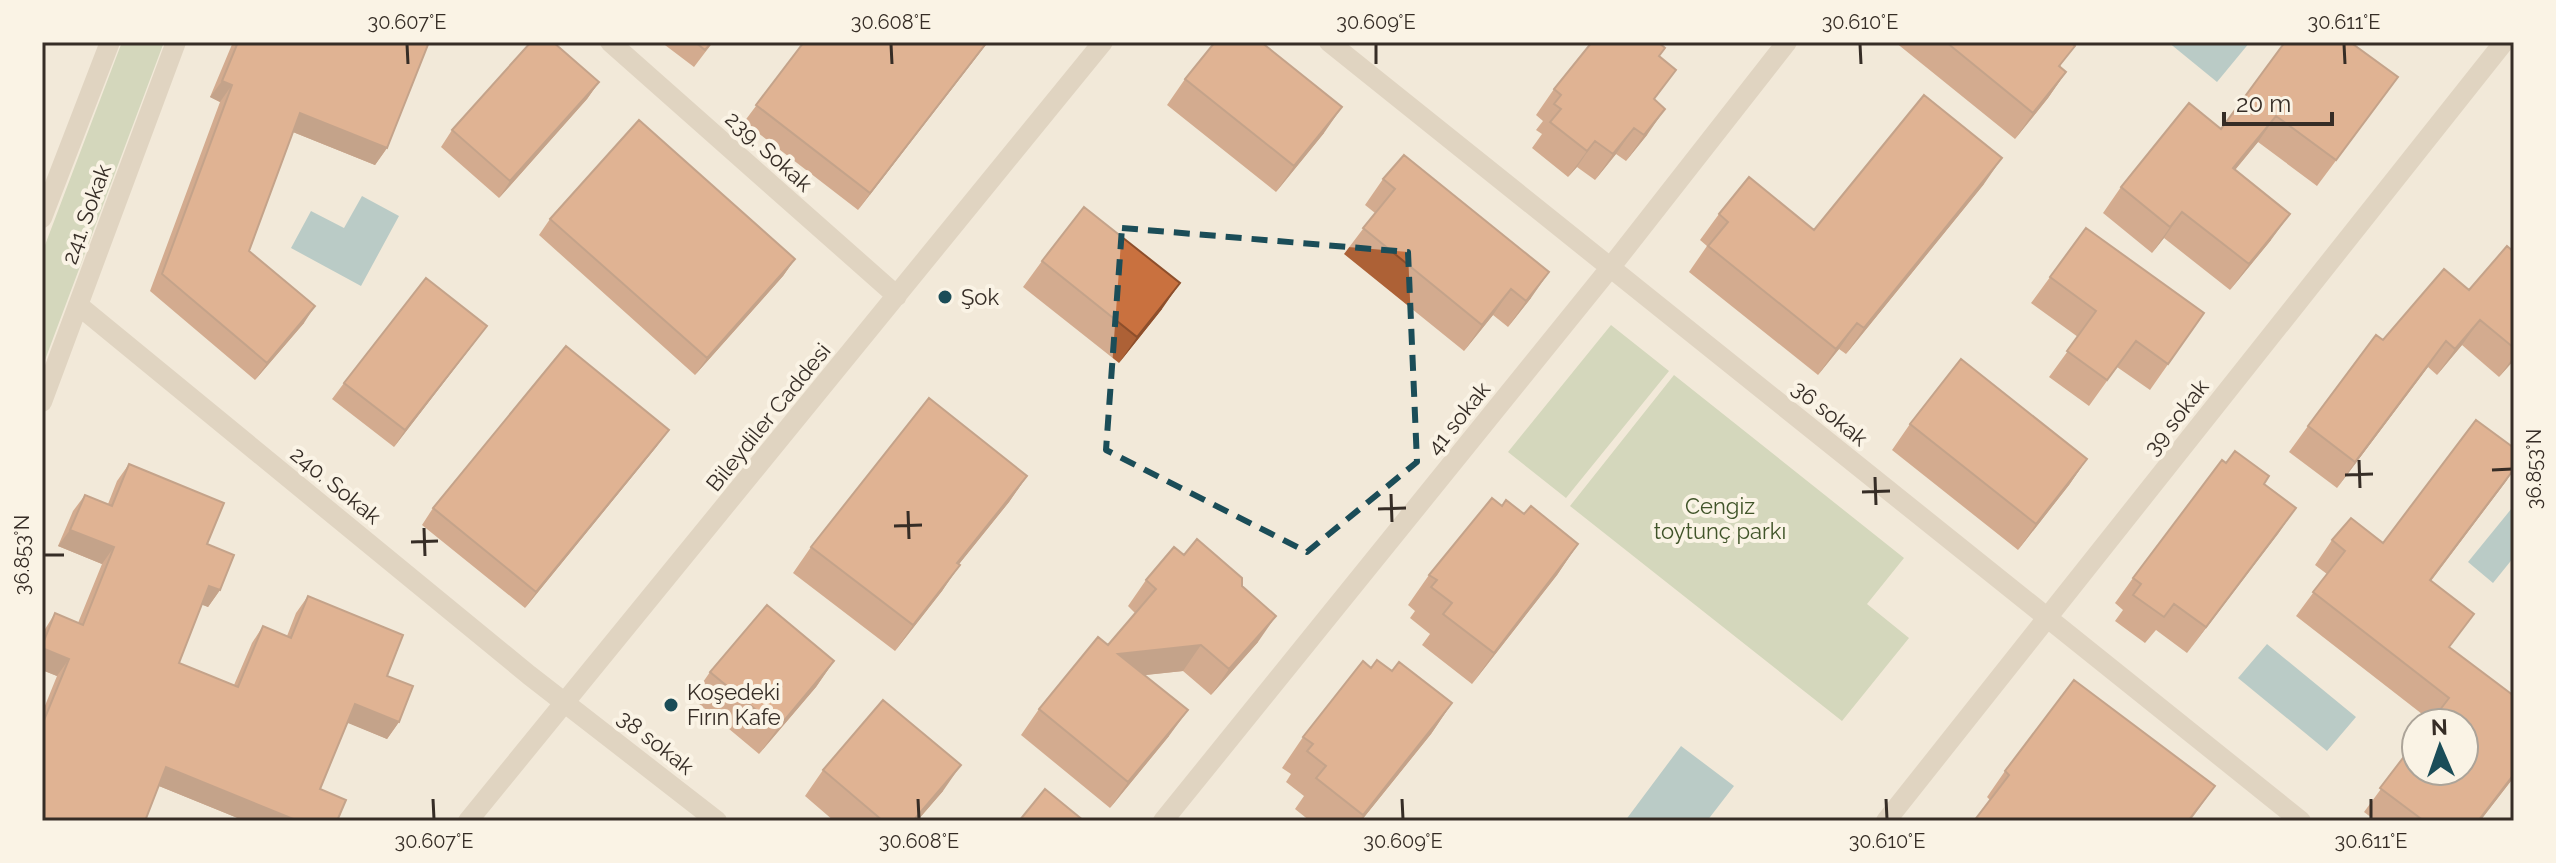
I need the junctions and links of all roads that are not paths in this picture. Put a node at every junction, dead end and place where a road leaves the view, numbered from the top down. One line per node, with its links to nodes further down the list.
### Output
1 (110, 42): 8 (street, 241. Sokak)
2 (176, 42): 11 (street, 241. Sokak)
3 (610, 42): 10 (street, 239. Sokak)
4 (1103, 42): 10 (street, Bileydiler Caddesi)
5 (1329, 42): 9 (street, 36 sokak)
6 (1787, 42): 9 (street, 41 sokak)
7 (2504, 42): 13 (street, 39 sokak)
8 (42, 218)
9 (1610, 268): 13 (street, 36 sokak); 17 (street, 41 sokak)
10 (897, 296): 14 (street, Bileydiler Caddesi)
11 (78, 305): 12 (street, 241. Sokak); 14 (street, 240. Sokak)
12 (42, 402)
13 (2047, 618): 18 (street, 39 sokak); 19 (street, 36 sokak)
14 (564, 702): 15 (street, Bileydiler Caddesi); 16 (street, 38 sokak)
15 (468, 821)
16 (717, 821)
17 (1163, 821)
18 (1886, 821)
19 (2301, 821)

